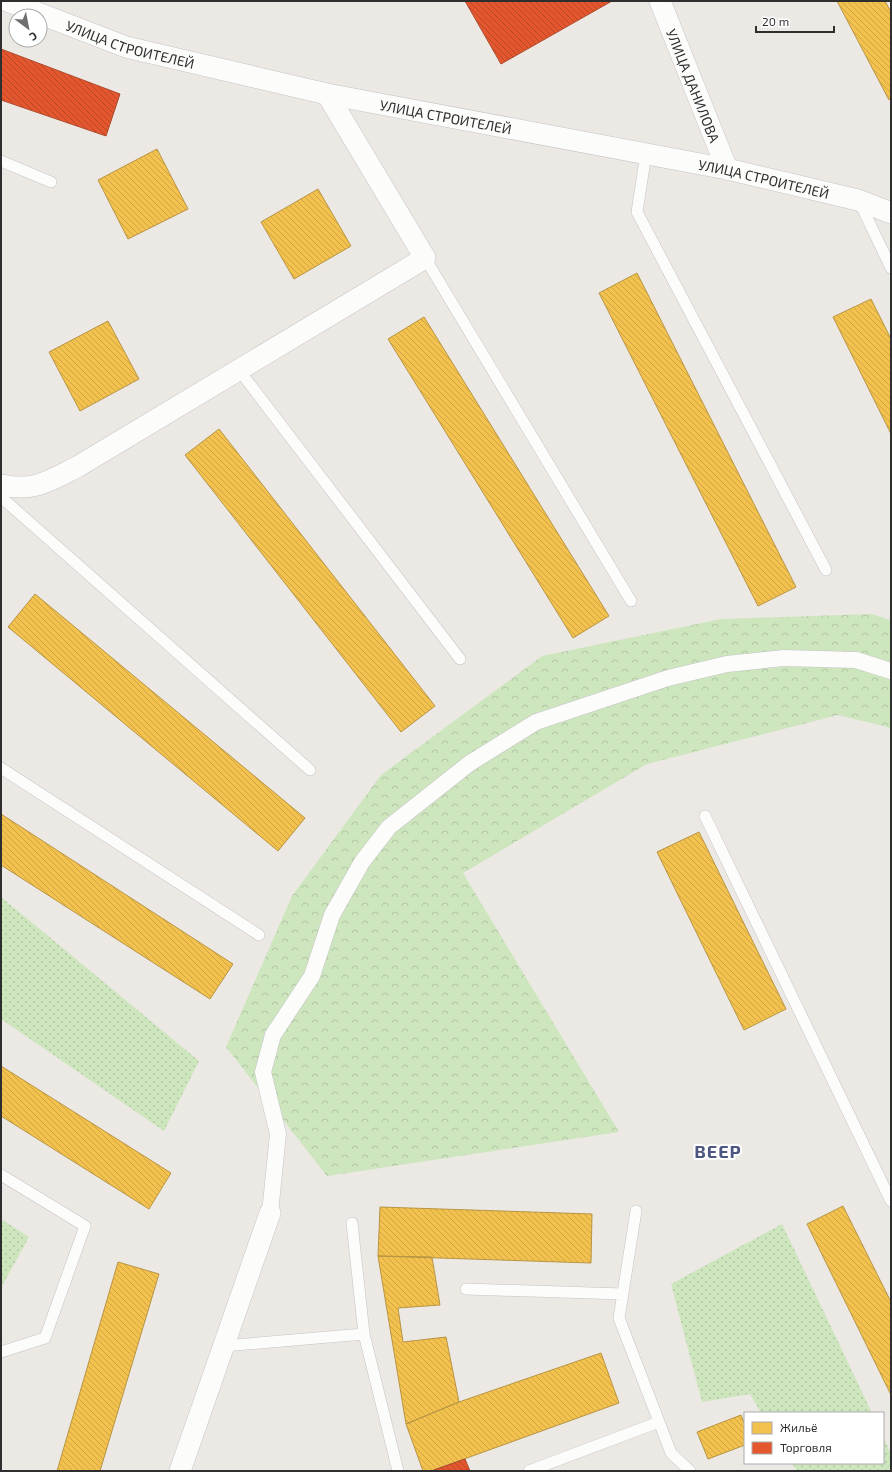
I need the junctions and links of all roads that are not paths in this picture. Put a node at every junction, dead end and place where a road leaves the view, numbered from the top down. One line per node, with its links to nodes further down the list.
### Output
1 (7, 1): 3 (street, УЛИЦА СТРОИТЕЛЕЙ)
2 (660, 1): 6 (street, УЛИЦА ДАНИЛОВА)
3 (327, 94): 4 (street, УЛИЦА СТРОИТЕЛЕЙ); 10 (street)
4 (646, 154): 6 (street, УЛИЦА СТРОИТЕЛЕЙ); 15 (lane)
5 (1, 161): 7 (lane)
6 (727, 169): 8 (street, УЛИЦА СТРОИТЕЛЕЙ)
7 (51, 182)
8 (858, 200): 9 (street, УЛИЦА СТРОИТЕЛЕЙ); 11 (lane)
9 (891, 213)
10 (425, 258): 12 (street); 16 (lane)
11 (891, 268)
12 (239, 370): 13 (street); 17 (lane)
13 (1, 485)
14 (1, 498): 20 (lane)
15 (826, 570)
16 (631, 601)
17 (460, 659)
18 (891, 671): 26 (street)
19 (1, 768): 22 (lane)
20 (310, 770)
21 (705, 816): 24 (lane)
22 (259, 935)
23 (1, 1175): 32 (lane)
24 (891, 1201)
25 (636, 1211): 29 (lane)
26 (270, 1212): 31 (street)
27 (352, 1223): 30 (lane)
28 (466, 1289): 29 (lane)
29 (623, 1294): 33 (lane)
30 (364, 1334): 31 (lane); 35 (lane)
31 (223, 1346): 34 (street)
32 (1, 1352)
33 (659, 1422): 36 (lane); 37 (lane)
34 (180, 1471)
35 (398, 1471)
36 (529, 1471)
37 (690, 1471)

